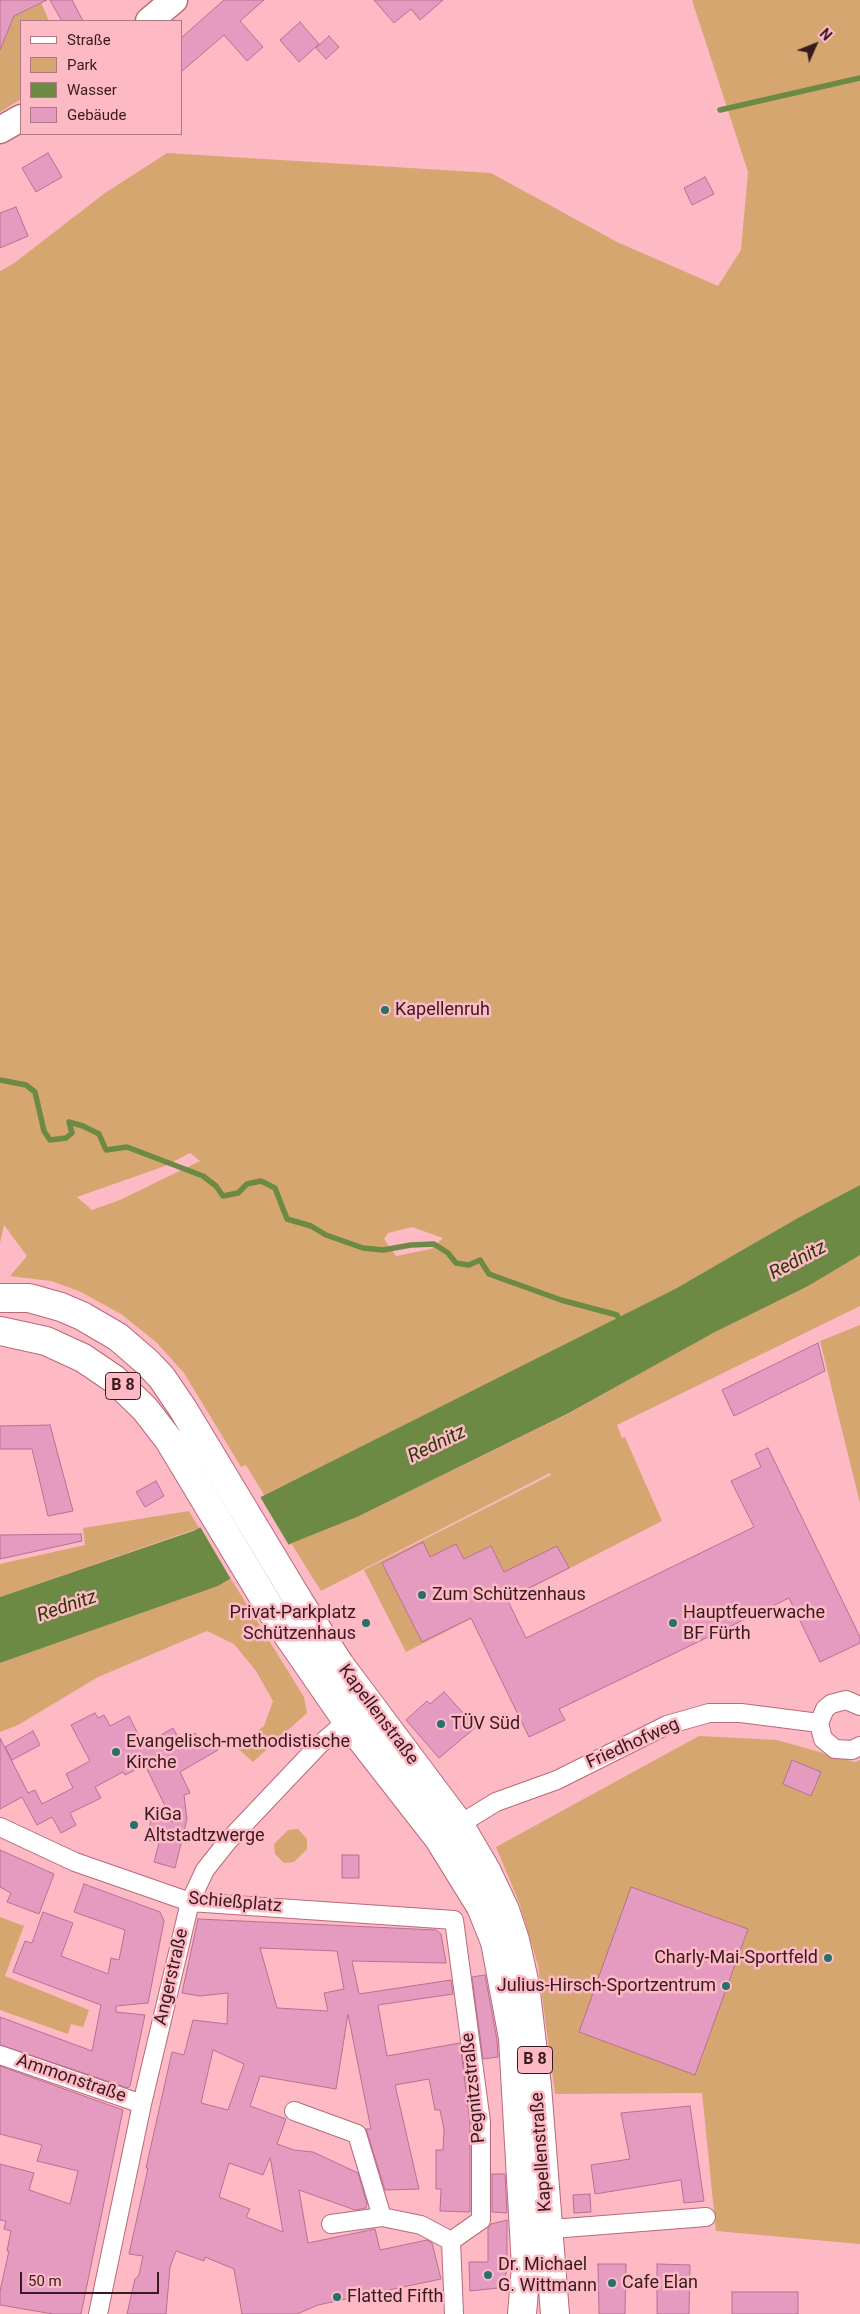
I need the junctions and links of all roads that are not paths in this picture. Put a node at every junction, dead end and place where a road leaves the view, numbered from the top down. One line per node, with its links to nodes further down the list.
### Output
1 (174, 0): 2 (street)
2 (150, 20)
3 (20, 119): 4 (street)
4 (0, 130)
5 (0, 1298): 7 (main road, Kapellenstraße / B 8)
6 (0, 1332): 9 (main road, Kapellenstraße / B 8)
7 (368, 1703): 9 (street, Angerstraße); 13 (main road, Kapellenstraße / B 8)
8 (860, 1706): 10 (street)
9 (347, 1721): 13 (main road, Kapellenstraße / B 8); 14 (street, Angerstraße)
10 (819, 1723): 11 (street); 13 (street, Friedhofweg)
11 (860, 1746)
12 (0, 1826): 14 (street, Schießplatz)
13 (449, 1832): 22 (main road, Kapellenstraße / B 8)
14 (190, 1902): 15 (street, Schießplatz); 17 (street, Angerstraße)
15 (454, 1920): 23 (street, Pegnitzstraße)
16 (0, 2055): 17 (street, Ammonstraße)
17 (142, 2104): 25 (street, Angerstraße)
18 (294, 2111): 19 (street)
19 (382, 2217): 21 (street); 23 (street)
20 (706, 2217): 22 (street, Kapellenstraße)
21 (331, 2224)
22 (536, 2230): 24 (main road, Kapellenstraße / B 8); 27 (main road, Kapellenstraße / B 8)
23 (451, 2241): 26 (street)
24 (555, 2312): 27 (street, Kapellenstraße)
25 (98, 2314)
26 (454, 2314)
27 (524, 2314)

